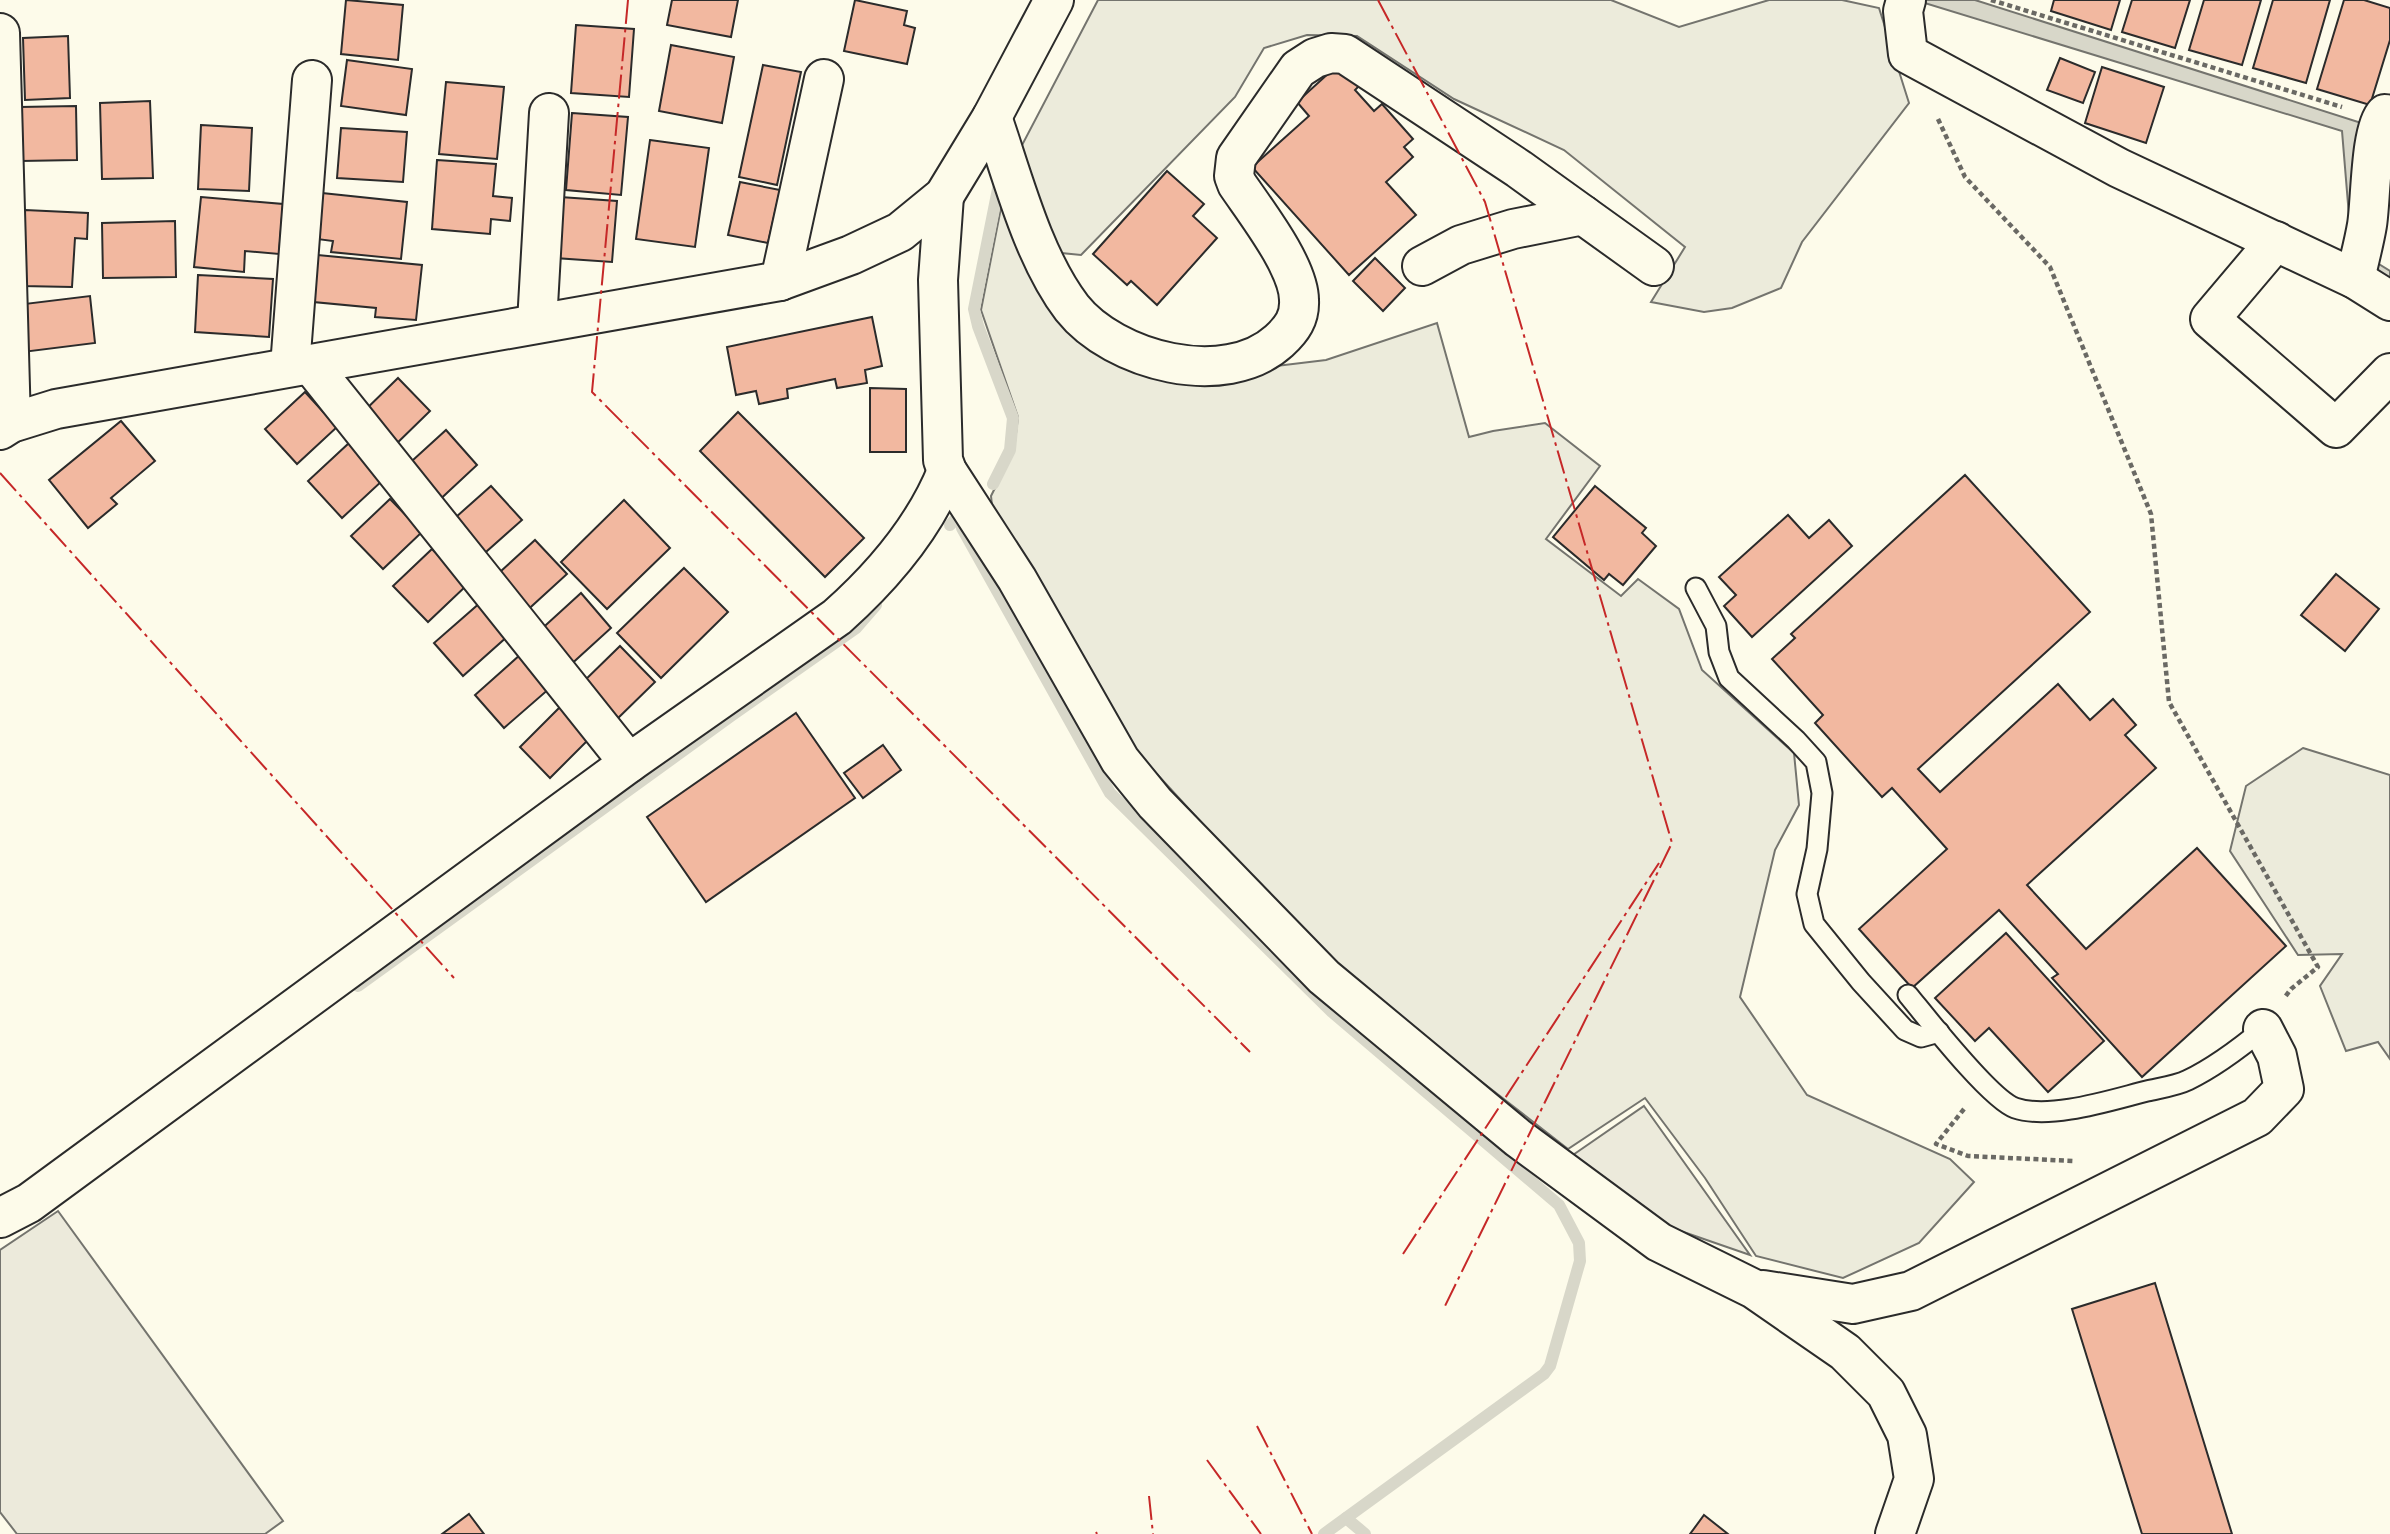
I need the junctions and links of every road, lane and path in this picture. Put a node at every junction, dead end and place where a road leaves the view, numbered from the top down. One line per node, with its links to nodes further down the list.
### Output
1 (1054, 0): 9 (street)
2 (1906, 0): 13 (street)
3 (1991, 0): 10 (path)
4 (0, 33): 22 (street)
5 (824, 79): 17 (street)
6 (312, 80): 20 (street)
7 (549, 113): 19 (street)
8 (1936, 116): 27 (path)
9 (992, 117): 11 (street); 12 (street)
10 (2381, 125): 14 (street)
11 (944, 196): 17 (street); 23 (street)
12 (1583, 215): 15 (street); 16 (street)
13 (2276, 241): 14 (street); 21 (street)
14 (2360, 255): 18 (street)
15 (1422, 266)
16 (1654, 266)
17 (780, 281): 19 (street)
18 (2390, 300)
19 (537, 323): 20 (street)
20 (301, 366): 22 (street); 25 (street)
21 (2390, 373)
22 (5, 426)
23 (947, 471): 25 (street); 32 (street)
24 (1696, 588): 28 (lane)
25 (624, 757): 31 (street)
26 (1908, 995): 28 (lane)
27 (2263, 1029): 29 (lane); 32 (street)
28 (1938, 1032): 29 (lane)
29 (1985, 1083): 30 (path)
30 (2083, 1161)
31 (0, 1218)
32 (1754, 1289): 33 (street)
33 (1895, 1534)

